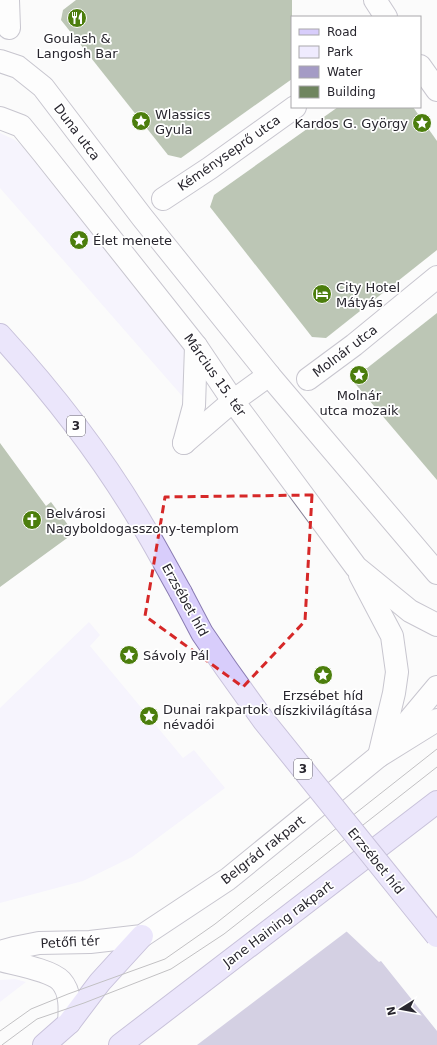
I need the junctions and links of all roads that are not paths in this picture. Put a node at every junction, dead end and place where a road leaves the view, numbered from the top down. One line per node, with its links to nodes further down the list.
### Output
1 (8, 0): 4 (street)
2 (375, 0): 3 (street)
3 (385, 16)
4 (9, 28)
5 (0, 61): 14 (street, Duna utca)
6 (421, 67): 7 (street)
7 (437, 90)
8 (294, 108): 10 (street, Kéményseprő utca)
9 (0, 118): 13 (street, Március 15. tér)
10 (163, 199)
11 (437, 277): 15 (street, Molnár utca)
12 (0, 335): 25 (main road, Erzsébet híd / 3, bridge)
13 (196, 346): 16 (street, Március 15. tér); 16 (street)
14 (269, 375): 16 (street); 18 (street)
15 (308, 378)
16 (233, 401): 17 (street, Március 15. tér)
17 (356, 567): 19 (street, Március 15. tér); 22 (street)
18 (437, 573)
19 (437, 625)
20 (437, 687): 22 (street, Belgrád rakpart)
21 (437, 720): 22 (street, Belgrád rakpart)
22 (379, 756): 24 (street, Belgrád rakpart)
23 (437, 802): 30 (main road, Jane Haining rakpart)
24 (142, 936): 26 (street, Petőfi tér); 28 (main road)
25 (437, 936)
26 (0, 952)
27 (0, 960): 28 (street, Petőfi tér)
28 (69, 1023): 29 (main road)
29 (44, 1045)
30 (120, 1045)

